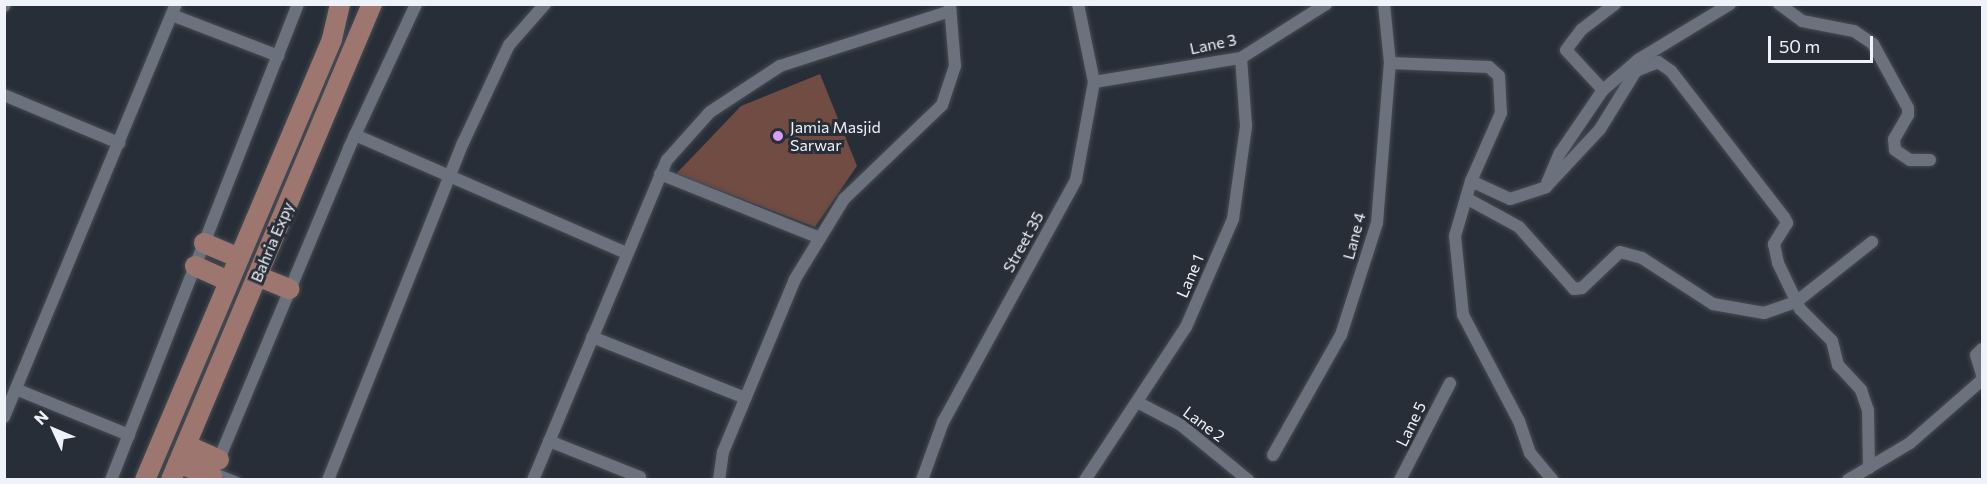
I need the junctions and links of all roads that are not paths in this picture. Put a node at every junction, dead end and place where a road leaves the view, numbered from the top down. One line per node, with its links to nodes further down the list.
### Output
1 (298, 4): 14 (street)
2 (340, 4): 32 (main road, Bahria Expy)
3 (372, 4): 34 (main road, Bahria Expy)
4 (416, 4): 20 (street)
5 (545, 4): 24 (street)
6 (1078, 4): 17 (street, Street 35)
7 (1326, 4): 15 (street, Lane 3)
8 (1384, 4): 16 (street, Lane 4)
9 (1615, 4): 18 (street)
10 (1730, 4): 18 (street)
11 (1779, 4): 22 (street)
12 (950, 8): 23 (street); 28 (street)
13 (174, 10): 14 (street); 21 (street)
14 (278, 56): 30 (street)
15 (1241, 58): 17 (street, Lane 3); 44 (street, Lane 1)
16 (1390, 63): 25 (street); 49 (street, Lane 4)
17 (1094, 82): 60 (street, Street 35)
18 (1603, 90): 26 (street)
19 (4, 95): 21 (street)
20 (355, 135): 24 (street); 36 (street)
21 (119, 143): 42 (street)
22 (1930, 160)
23 (660, 174): 28 (street); 31 (street)
24 (449, 177): 31 (street); 57 (street)
25 (1471, 181): 26 (street); 27 (street)
26 (1546, 187): 37 (street)
27 (1466, 198): 37 (street); 64 (street)
28 (820, 238): 43 (street)
29 (1872, 242): 37 (street)
30 (204, 243): 32 (main road); 33 (street)
31 (627, 253): 38 (street)
32 (239, 258): 35 (main road, Bahria Expy)
33 (195, 266): 35 (main road); 46 (street)
34 (257, 276): 36 (main road); 48 (main road, Bahria Expy)
35 (229, 281): 55 (main road, Bahria Expy)
36 (290, 289): 52 (street)
37 (1796, 302): 50 (street)
38 (592, 337): 43 (street); 47 (street)
39 (1983, 349): 40 (street)
40 (1983, 378): 50 (street)
41 (1450, 383): 63 (street, Lane 5)
42 (18, 390): 45 (street); 46 (street)
43 (745, 398): 59 (street)
44 (1137, 402): 61 (street, Lane 1); 62 (street, Lane 2)
45 (4, 417)
46 (129, 435): 54 (street)
47 (549, 441): 53 (street); 58 (street)
48 (186, 445): 51 (main road, Bahria Expy); 52 (main road)
49 (1273, 455)
50 (1869, 468): 65 (street)
51 (175, 471): 52 (main road)
52 (214, 472): 56 (lane)
53 (640, 477)
54 (111, 480)
55 (145, 480)
56 (237, 480)
57 (328, 480)
58 (533, 480)
59 (719, 480)
60 (922, 480)
61 (1085, 480)
62 (1248, 480)
63 (1400, 480)
64 (1553, 480)
65 (1848, 480)

